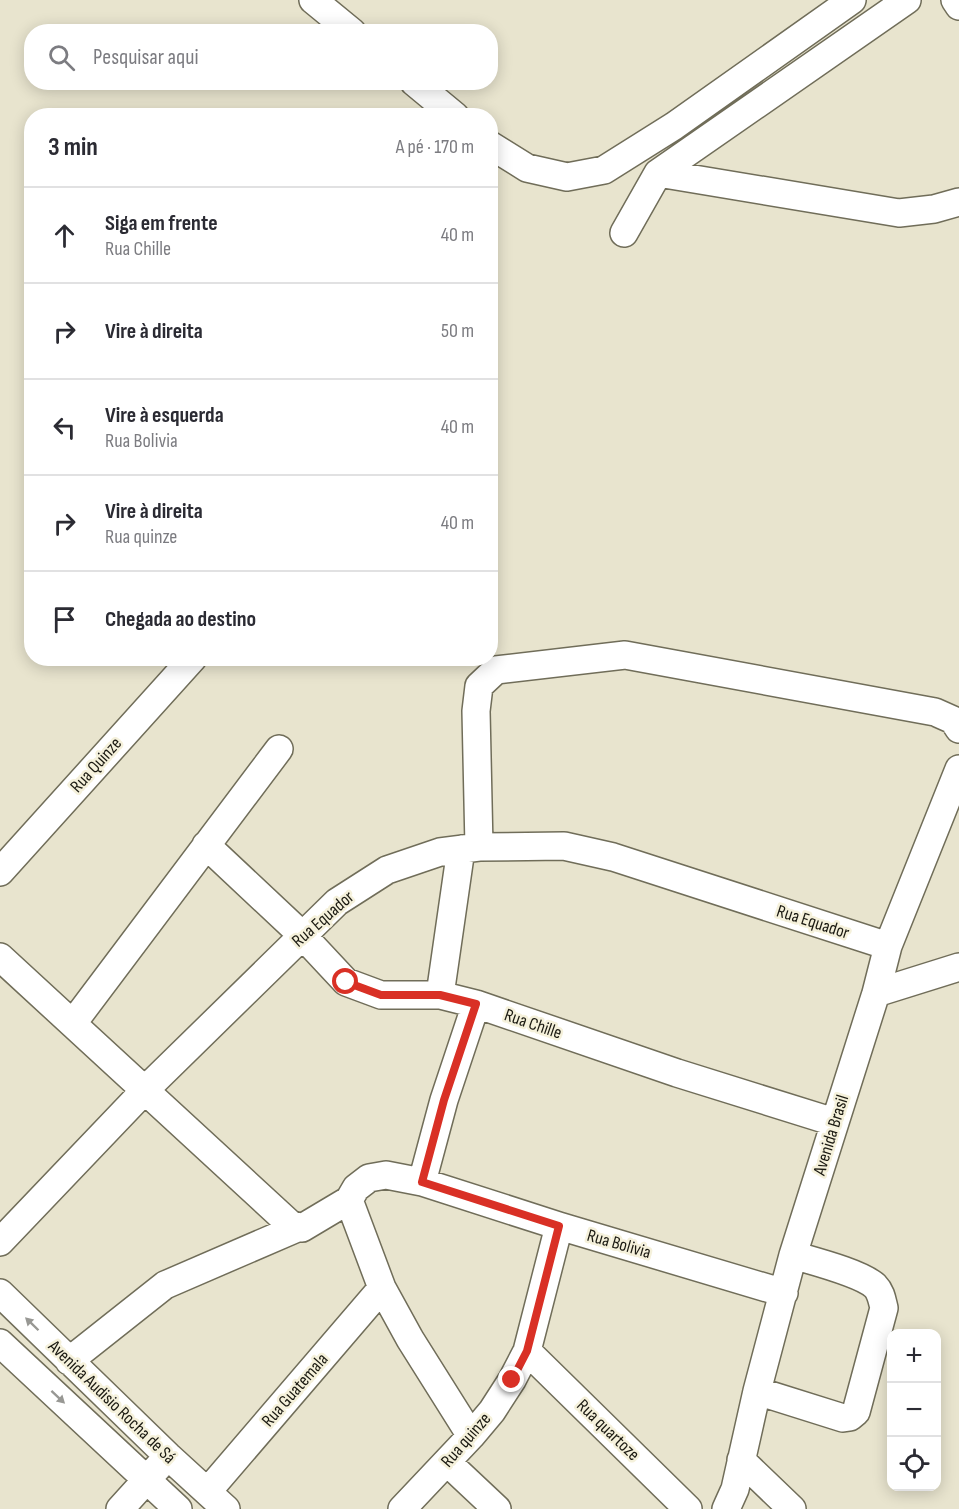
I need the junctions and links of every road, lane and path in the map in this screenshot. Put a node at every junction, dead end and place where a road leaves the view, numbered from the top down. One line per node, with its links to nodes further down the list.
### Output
1 (313, 0): 6 (street)
2 (852, 0): 9 (street)
3 (907, 0): 10 (street)
4 (955, 0): 5 (street)
5 (959, 6)
6 (342, 24)
7 (423, 90): 8 (street)
8 (445, 108)
9 (498, 150)
10 (658, 173): 11 (street); 12 (street)
11 (959, 202)
12 (624, 233)
13 (186, 666): 19 (street, Rua Quinze)
14 (959, 729): 18 (street)
15 (279, 749): 17 (street)
16 (959, 769): 21 (street, Avenida Brasil)
17 (206, 845): 20 (street, Rua Chille); 27 (street)
18 (470, 848): 20 (street, Rua Equador); 21 (street, Rua Equador); 25 (street)
19 (0, 872)
20 (303, 936): 25 (street, Rua Chille); 28 (street, Rua Equador)
21 (888, 946): 24 (street, Avenida Brasil)
22 (0, 957): 27 (street)
23 (959, 967): 24 (street)
24 (876, 993): 29 (street, Avenida Brasil)
25 (440, 995): 26 (street, Rua Chille)
26 (476, 1004): 29 (street, Rua Chille); 30 (street)
27 (73, 1023): 28 (street)
28 (146, 1089): 33 (street); 34 (street, Rua Equador)
29 (834, 1122): 35 (street, Avenida Brasil)
30 (422, 1182): 31 (street, Rua Bolivia); 32 (street, Rua Bolivia)
31 (349, 1200): 33 (street); 36 (street)
32 (559, 1226): 38 (street, Rua Bolivia); 40 (street, Rua quinze)
33 (297, 1228): 41 (street)
34 (0, 1242)
35 (794, 1255): 38 (street, Avenida Brasil); 42 (street)
36 (382, 1288): 43 (street); 48 (street, Rua Guatemala)
37 (0, 1293): 41 (street, Avenida Audisio Rocha de Sá, one-way to 37)
38 (784, 1293): 42 (street, Avenida Brasil)
39 (0, 1343): 47 (street, one-way to 47)
40 (527, 1351): 43 (street, Rua quinze); 53 (street, Rua quartoze)
41 (69, 1361): 44 (street, Avenida Audisio Rocha de Sá)
42 (757, 1391): 45 (street, Avenida Brasil)
43 (471, 1436): 46 (street, Rua quinze)
44 (168, 1456): 47 (street); 48 (street, Avenida Audisio Rocha de Sá)
45 (741, 1460): 54 (street, Avenida Brasil); 55 (street)
46 (447, 1462): 51 (street, Rua quinze); 52 (street)
47 (147, 1480): 49 (street); 50 (street)
48 (217, 1500)
49 (120, 1509)
50 (178, 1509)
51 (402, 1509)
52 (497, 1509)
53 (688, 1509)
54 (726, 1509)
55 (792, 1509)

